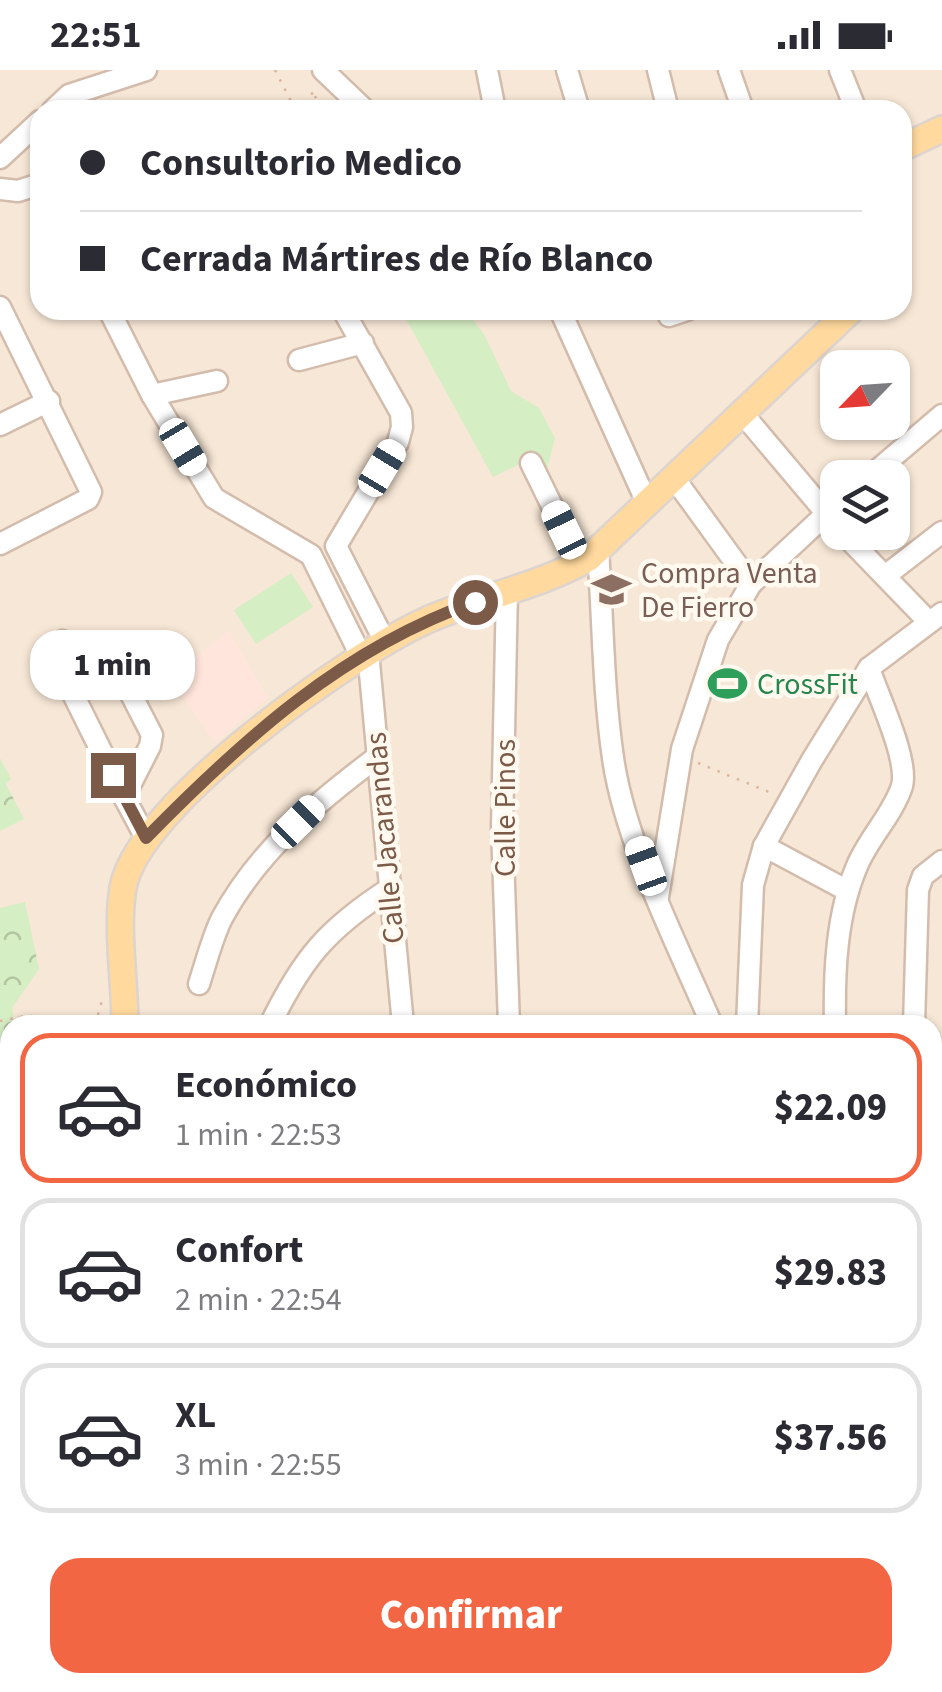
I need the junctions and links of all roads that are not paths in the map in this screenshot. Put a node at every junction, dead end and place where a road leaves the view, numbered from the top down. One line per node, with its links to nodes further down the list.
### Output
1 (146, 70): 8 (street)
2 (323, 70): 9 (street)
3 (487, 70): 10 (street)
4 (567, 70): 11 (street)
5 (658, 70): 12 (street)
6 (729, 70): 13 (street)
7 (840, 70): 14 (street)
8 (64, 100)
9 (354, 100)
10 (493, 100)
11 (576, 100)
12 (666, 100)
13 (740, 100)
14 (852, 100)
15 (942, 129): 17 (main road)
16 (30, 131): 19 (street)
17 (912, 143)
18 (942, 148): 20 (main road)
19 (0, 158)
20 (912, 159)
21 (30, 187): 22 (street)
22 (0, 190)
23 (0, 307): 32 (street)
24 (114, 320): 31 (street)
25 (349, 320): 28 (street)
26 (564, 320): 40 (street)
27 (840, 320): 33 (main road)
28 (362, 343): 29 (street); 51 (street)
29 (299, 360)
30 (217, 381): 31 (street)
31 (152, 395): 51 (street)
32 (48, 401): 35 (street); 43 (street)
33 (742, 413): 38 (main road); 39 (street)
34 (939, 418): 36 (street)
35 (0, 425)
36 (889, 460)
37 (531, 464): 45 (street)
38 (674, 478): 40 (main road); 47 (street)
39 (820, 501)
40 (647, 504): 45 (main road)
41 (820, 531): 47 (street)
42 (942, 532): 46 (street)
43 (0, 544)
44 (863, 550): 46 (street)
45 (589, 556): 48 (main road); 61 (street)
46 (885, 576): 49 (street)
47 (751, 584): 61 (street)
48 (507, 590): 51 (main road); 66 (street, Calle Pinos)
49 (935, 617): 52 (street)
50 (63, 641): 55 (street)
51 (371, 650): 54 (street, Calle Jacarandas); 56 (main road)
52 (868, 668): 57 (street); 60 (street)
53 (118, 669): 55 (street)
54 (378, 757): 59 (street, Calle Jacarandas); 62 (street)
55 (124, 797): 56 (street)
56 (146, 838): 63 (main road)
57 (764, 846): 60 (street); 68 (street)
58 (938, 863): 70 (street)
59 (389, 889): 64 (street); 65 (street, Calle Jacarandas)
60 (848, 890): 69 (street)
61 (658, 900): 67 (street)
62 (199, 984)
63 (124, 1015)
64 (275, 1015)
65 (402, 1015)
66 (510, 1015)
67 (708, 1015)
68 (748, 1015)
69 (835, 1015)
70 (914, 1015)

